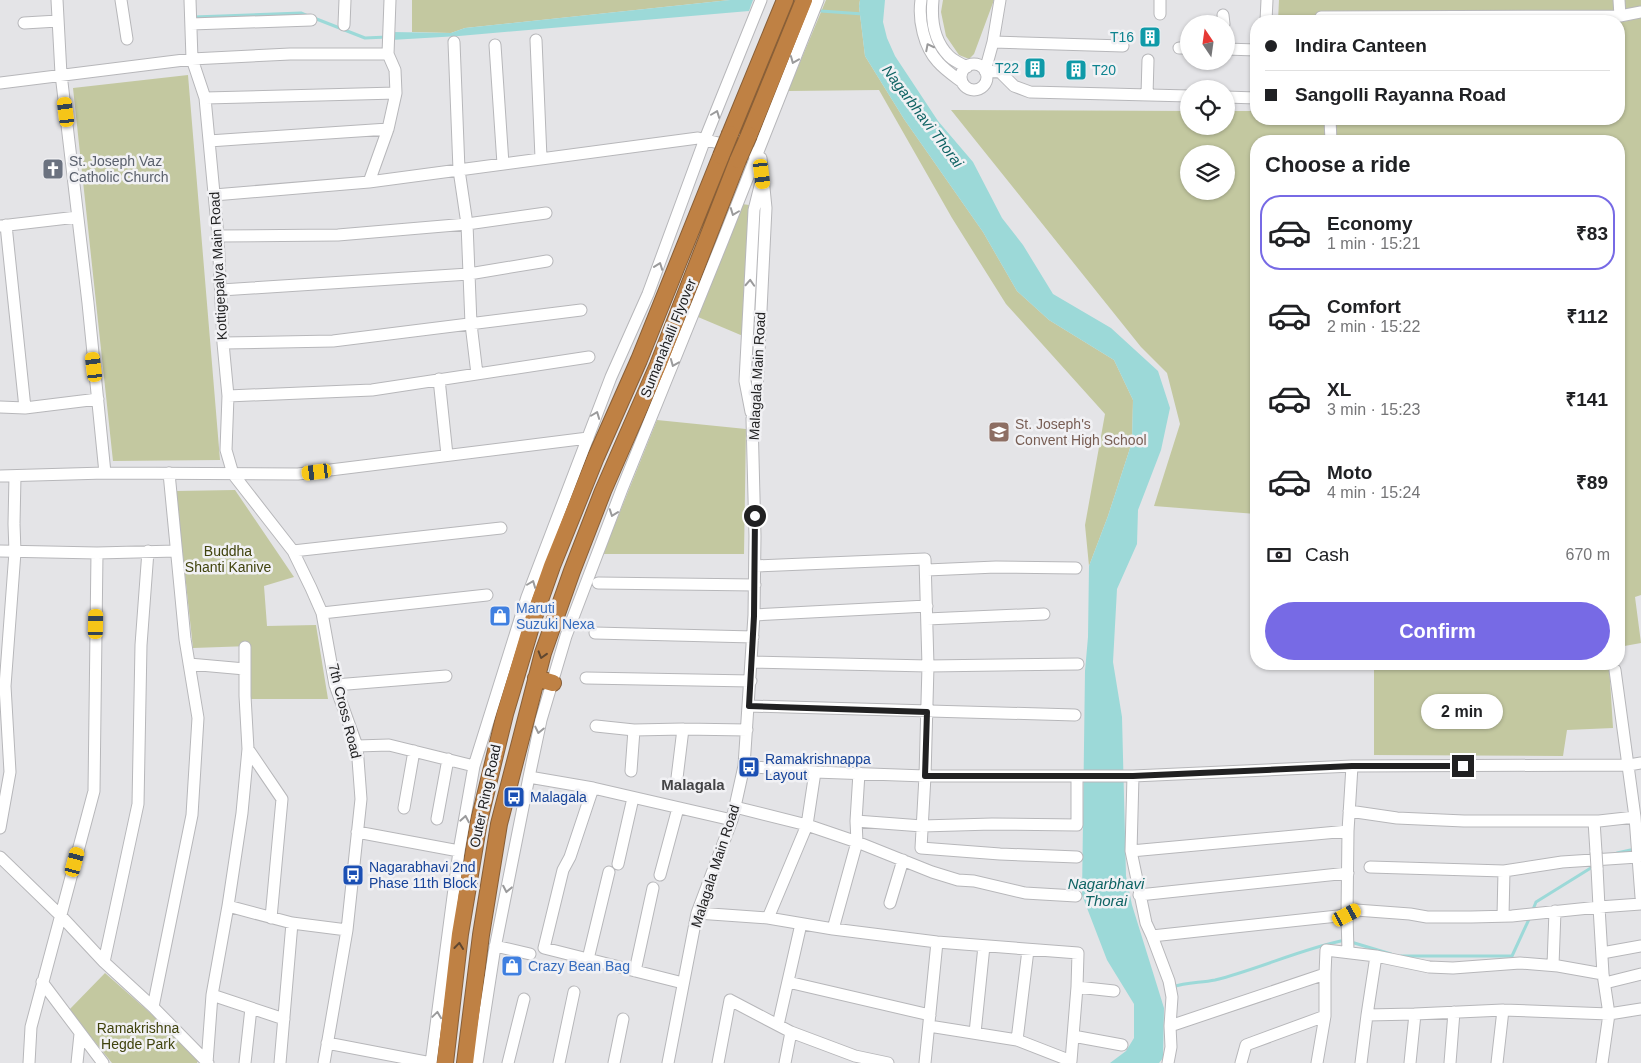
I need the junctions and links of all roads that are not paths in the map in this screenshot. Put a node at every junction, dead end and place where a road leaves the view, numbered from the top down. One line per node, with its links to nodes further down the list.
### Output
1 (57, 0): 21 (street)
2 (121, 0): 25 (street)
3 (190, 0): 23 (street, Kottigepalya Main Road)
4 (345, 0): 24 (street)
5 (390, 0): 33 (street)
6 (785, 0): 102 (highway, Sumanahalli Flyover, bridge)
7 (921, 0): 40 (street, one-way to 7)
8 (933, 0): 36 (street)
9 (1000, 0): 28 (street)
10 (1160, 0): 16 (street)
11 (1267, 0): 17 (street)
12 (1618, 0): 18 (street)
13 (759, 5): 48 (street, one-way to 13)
14 (812, 5): 50 (street, one-way to 50); 110 (highway, Sumanahalli Flyover, one-way to 110, bridge)
15 (1641, 12): 19 (street)
16 (1160, 14)
17 (1266, 15)
18 (1620, 15)
19 (1625, 15)
20 (311, 20): 23 (street)
21 (58, 21): 22 (street); 38 (street)
22 (24, 23)
23 (190, 24): 34 (street, Kottigepalya Main Road)
24 (344, 25)
25 (127, 39)
26 (536, 40): 51 (street)
27 (454, 42): 53 (street)
28 (993, 42): 30 (street); 36 (street); 37 (street)
29 (495, 45): 52 (street)
30 (1123, 46)
31 (1235, 49): 32 (street)
32 (1250, 50)
33 (388, 54): 34 (street); 41 (street)
34 (192, 59): 38 (street); 45 (street, Kottigepalya Main Road)
35 (1148, 60): 42 (street)
36 (971, 66): 37 (street); 40 (street)
37 (985, 71): 40 (street); 42 (street)
38 (61, 74): 39 (street); 57 (street)
39 (0, 82)
40 (962, 82)
41 (396, 93): 45 (street); 47 (street)
42 (1147, 95): 43 (street)
43 (1180, 96)
44 (1235, 97): 46 (street)
45 (205, 98): 49 (street, Kottigepalya Main Road)
46 (1250, 98)
47 (388, 129): 49 (street); 54 (street)
48 (706, 140): 50 (street); 51 (street); 74 (street, one-way to 48)
49 (209, 141): 55 (street, Kottigepalya Main Road)
50 (757, 155): 88 (street, Malagala Main Road); 113 (street, one-way to 113)
51 (541, 158): 52 (street)
52 (503, 164): 53 (street)
53 (459, 170): 54 (street); 58 (street)
54 (369, 182): 55 (street)
55 (214, 195): 60 (street, Kottigepalya Main Road)
56 (546, 213): 58 (street)
57 (77, 217): 59 (street); 71 (street)
58 (467, 224): 60 (street); 62 (street)
59 (3, 226): 73 (street)
60 (218, 236): 63 (street, Kottigepalya Main Road)
61 (547, 261): 62 (street)
62 (469, 274): 63 (street); 65 (street)
63 (221, 290): 66 (street, Kottigepalya Main Road)
64 (581, 310): 65 (street)
65 (471, 324): 66 (street); 68 (street)
66 (223, 343): 70 (street, Kottigepalya Main Road)
67 (589, 357): 68 (street)
68 (477, 374): 69 (street)
69 (439, 379): 70 (street); 75 (street)
70 (228, 396): 78 (street, Kottigepalya Main Road)
71 (98, 400): 73 (street); 76 (street)
72 (0, 407): 73 (street)
73 (25, 408)
74 (588, 438): 75 (street); 102 (street, one-way to 74)
75 (447, 455): 78 (street)
76 (105, 473): 77 (street); 80 (street)
77 (169, 473): 78 (street); 84 (street)
78 (233, 474): 85 (street, 7th Cross Road)
79 (0, 476): 80 (street)
80 (15, 476): 86 (street)
81 (501, 528): 85 (street)
82 (0, 551): 86 (street)
83 (148, 551): 84 (street); 87 (street); 202 (street)
84 (176, 551): 104 (street)
85 (293, 551): 95 (street, 7th Cross Road)
86 (15, 552): 87 (street); 115 (street)
87 (97, 553): 183 (street)
88 (755, 566): 90 (street); 92 (street, Malagala Main Road)
89 (1076, 568): 90 (street)
90 (927, 570): 94 (street)
91 (598, 583): 92 (street)
92 (755, 585): 97 (street, Malagala Main Road)
93 (487, 595): 95 (street)
94 (927, 606): 97 (street); 98 (street)
95 (322, 613): 114 (street, 7th Cross Road)
96 (1044, 614): 98 (street)
97 (754, 616): 100 (street, Malagala Main Road)
98 (927, 619): 106 (street)
99 (595, 633): 100 (street)
100 (753, 637): 103 (street, Malagala Main Road)
101 (245, 647): 107 (street)
102 (517, 649): 128 (street); 247 (highway, Outer Ring Road, one-way to 102)
103 (752, 662): 106 (street); 112 (street, Malagala Main Road)
104 (189, 664): 107 (street); 216 (street)
105 (1078, 664): 106 (street)
106 (928, 666): 117 (street)
107 (245, 669): 124 (street)
108 (1615, 670): 131 (street)
109 (446, 676): 114 (street)
110 (536, 678): 113 (highway); 248 (highway, Outer Ring Road)
111 (586, 678): 112 (street)
112 (751, 681): 116 (street, Malagala Main Road)
113 (553, 684): 138 (street, one-way to 138)
114 (335, 685): 123 (street, 7th Cross Road)
115 (2, 686): 153 (street)
116 (749, 706): 117 (street); 122 (street, Malagala Main Road)
117 (927, 712): 118 (street); 135 (street)
118 (1075, 715)
119 (596, 726): 121 (street)
120 (683, 729): 121 (street); 122 (street); 139 (street)
121 (634, 730): 132 (street)
122 (747, 730): 129 (street, Malagala Main Road)
123 (357, 746): 125 (street); 155 (street, 7th Cross Road)
124 (248, 748): 178 (street); 185 (street)
125 (414, 751): 126 (street); 143 (street)
126 (448, 759): 128 (street); 147 (street)
127 (1641, 763): 131 (street)
128 (474, 766): 158 (street, one-way to 128)
129 (744, 766): 133 (street); 142 (street, Malagala Main Road)
130 (1352, 766): 131 (street); 137 (street); 145 (street)
131 (1629, 766): 146 (street)
132 (631, 771)
133 (815, 772): 134 (street); 151 (street)
134 (859, 773): 135 (street); 149 (street)
135 (925, 776): 136 (street); 152 (street)
136 (1079, 776): 137 (street); 152 (street)
137 (1129, 776): 159 (street)
138 (529, 777): 140 (street); 194 (street, one-way to 194)
139 (677, 778)
140 (593, 788): 141 (street); 201 (street)
141 (633, 798): 144 (street); 165 (street)
142 (736, 807): 148 (street, Malagala Main Road); 151 (street)
143 (404, 808)
144 (678, 808): 148 (street); 171 (street)
145 (1349, 811): 150 (street); 154 (street)
146 (1635, 817): 150 (street); 162 (street)
147 (437, 819)
148 (732, 820): 181 (street, Malagala Main Road)
149 (856, 821): 152 (street); 156 (street)
150 (1594, 821): 164 (street)
151 (807, 824): 156 (street); 186 (street)
152 (922, 826): 157 (street)
153 (0, 828)
154 (1348, 831): 159 (street); 170 (street)
155 (357, 832): 158 (street); 190 (street, 7th Cross Road)
156 (857, 842): 163 (street); 189 (street)
157 (921, 848): 160 (street); 166 (street)
158 (459, 851): 246 (street, one-way to 158)
159 (1131, 852): 173 (street)
160 (1077, 856)
161 (0, 857): 183 (street)
162 (1638, 857): 164 (street); 175 (street)
163 (904, 860): 166 (street); 176 (street)
164 (1597, 860): 168 (street); 179 (street)
165 (618, 864)
166 (917, 866): 174 (street)
167 (1370, 867): 168 (street)
168 (1504, 871): 184 (street)
169 (609, 872): 201 (street)
170 (1348, 872): 173 (street); 182 (street)
171 (660, 875)
172 (653, 888): 204 (street)
173 (1139, 895): 191 (street)
174 (1076, 896)
175 (1641, 897)
176 (890, 903)
177 (1641, 904): 179 (street)
178 (228, 906): 185 (street); 214 (street)
179 (1599, 907): 180 (street); 198 (street)
180 (1554, 911): 184 (street); 203 (street)
181 (696, 913): 186 (street); 210 (street, Malagala Main Road)
182 (1347, 915): 184 (street); 191 (street); 193 (street)
183 (61, 916): 202 (street); 208 (street)
184 (1503, 916)
185 (271, 918): 187 (street)
186 (768, 918): 188 (street)
187 (292, 923): 190 (street); 225 (street)
188 (802, 924): 189 (street); 209 (street)
189 (834, 929): 192 (street)
190 (347, 930): 235 (street, 7th Cross Road)
191 (1152, 936): 229 (street)
192 (937, 942): 195 (street); 227 (street)
193 (1348, 945): 200 (street); 205 (street)
194 (495, 946): 199 (street); 249 (street)
195 (984, 946): 197 (street); 231 (street)
196 (1641, 946): 198 (street)
197 (1028, 950): 211 (street); 234 (street)
198 (1602, 953): 207 (street)
199 (530, 954)
200 (1376, 956): 203 (street); 223 (street)
201 (588, 959): 204 (street)
202 (104, 962): 216 (street)
203 (1554, 966): 207 (street)
204 (634, 970): 210 (street)
205 (1325, 974): 224 (street); 229 (street)
206 (1641, 974): 207 (street)
207 (1604, 978): 222 (street)
208 (42, 982): 232 (street); 239 (street)
209 (788, 982): 227 (street); 228 (street)
210 (683, 983): 253 (street, Malagala Main Road)
211 (1077, 987): 212 (street); 233 (street)
212 (1114, 991)
213 (574, 992): 251 (street)
214 (212, 995): 217 (street); 242 (street)
215 (524, 999): 250 (street)
216 (153, 1007): 242 (street)
217 (251, 1008): 225 (street); 243 (street)
218 (1641, 1009): 222 (street)
219 (1503, 1010): 220 (street); 222 (street); 264 (street)
220 (1454, 1012): 221 (street); 263 (street)
221 (1415, 1014): 223 (street); 262 (street)
222 (1609, 1014): 265 (street)
223 (1366, 1015): 261 (street)
224 (1325, 1016): 259 (street); 260 (street)
225 (284, 1019): 244 (street)
226 (623, 1019): 252 (street)
227 (930, 1020): 231 (street); 257 (street)
228 (778, 1025): 230 (street); 254 (street)
229 (1170, 1026): 258 (street)
230 (792, 1032): 237 (street); 255 (street)
231 (974, 1033): 234 (street)
232 (80, 1034): 240 (street); 241 (street)
233 (1073, 1036): 234 (street); 236 (street)
234 (1017, 1040)
235 (327, 1042): 238 (street); 245 (street, 7th Cross Road)
236 (1122, 1045)
237 (854, 1059): 256 (street)
238 (400, 1060): 246 (street)
239 (29, 1063)
240 (78, 1063)
241 (103, 1063)
242 (208, 1063)
243 (245, 1063)
244 (280, 1063)
245 (324, 1063)
246 (431, 1063)
247 (445, 1063)
248 (465, 1063)
249 (477, 1063)
250 (508, 1063)
251 (559, 1063)
252 (614, 1063)
253 (668, 1063)
254 (718, 1063)
255 (785, 1063)
256 (888, 1063)
257 (925, 1063)
258 (1168, 1063)
259 (1241, 1063)
260 (1317, 1063)
261 (1361, 1063)
262 (1410, 1063)
263 (1450, 1063)
264 (1497, 1063)
265 (1602, 1063)

